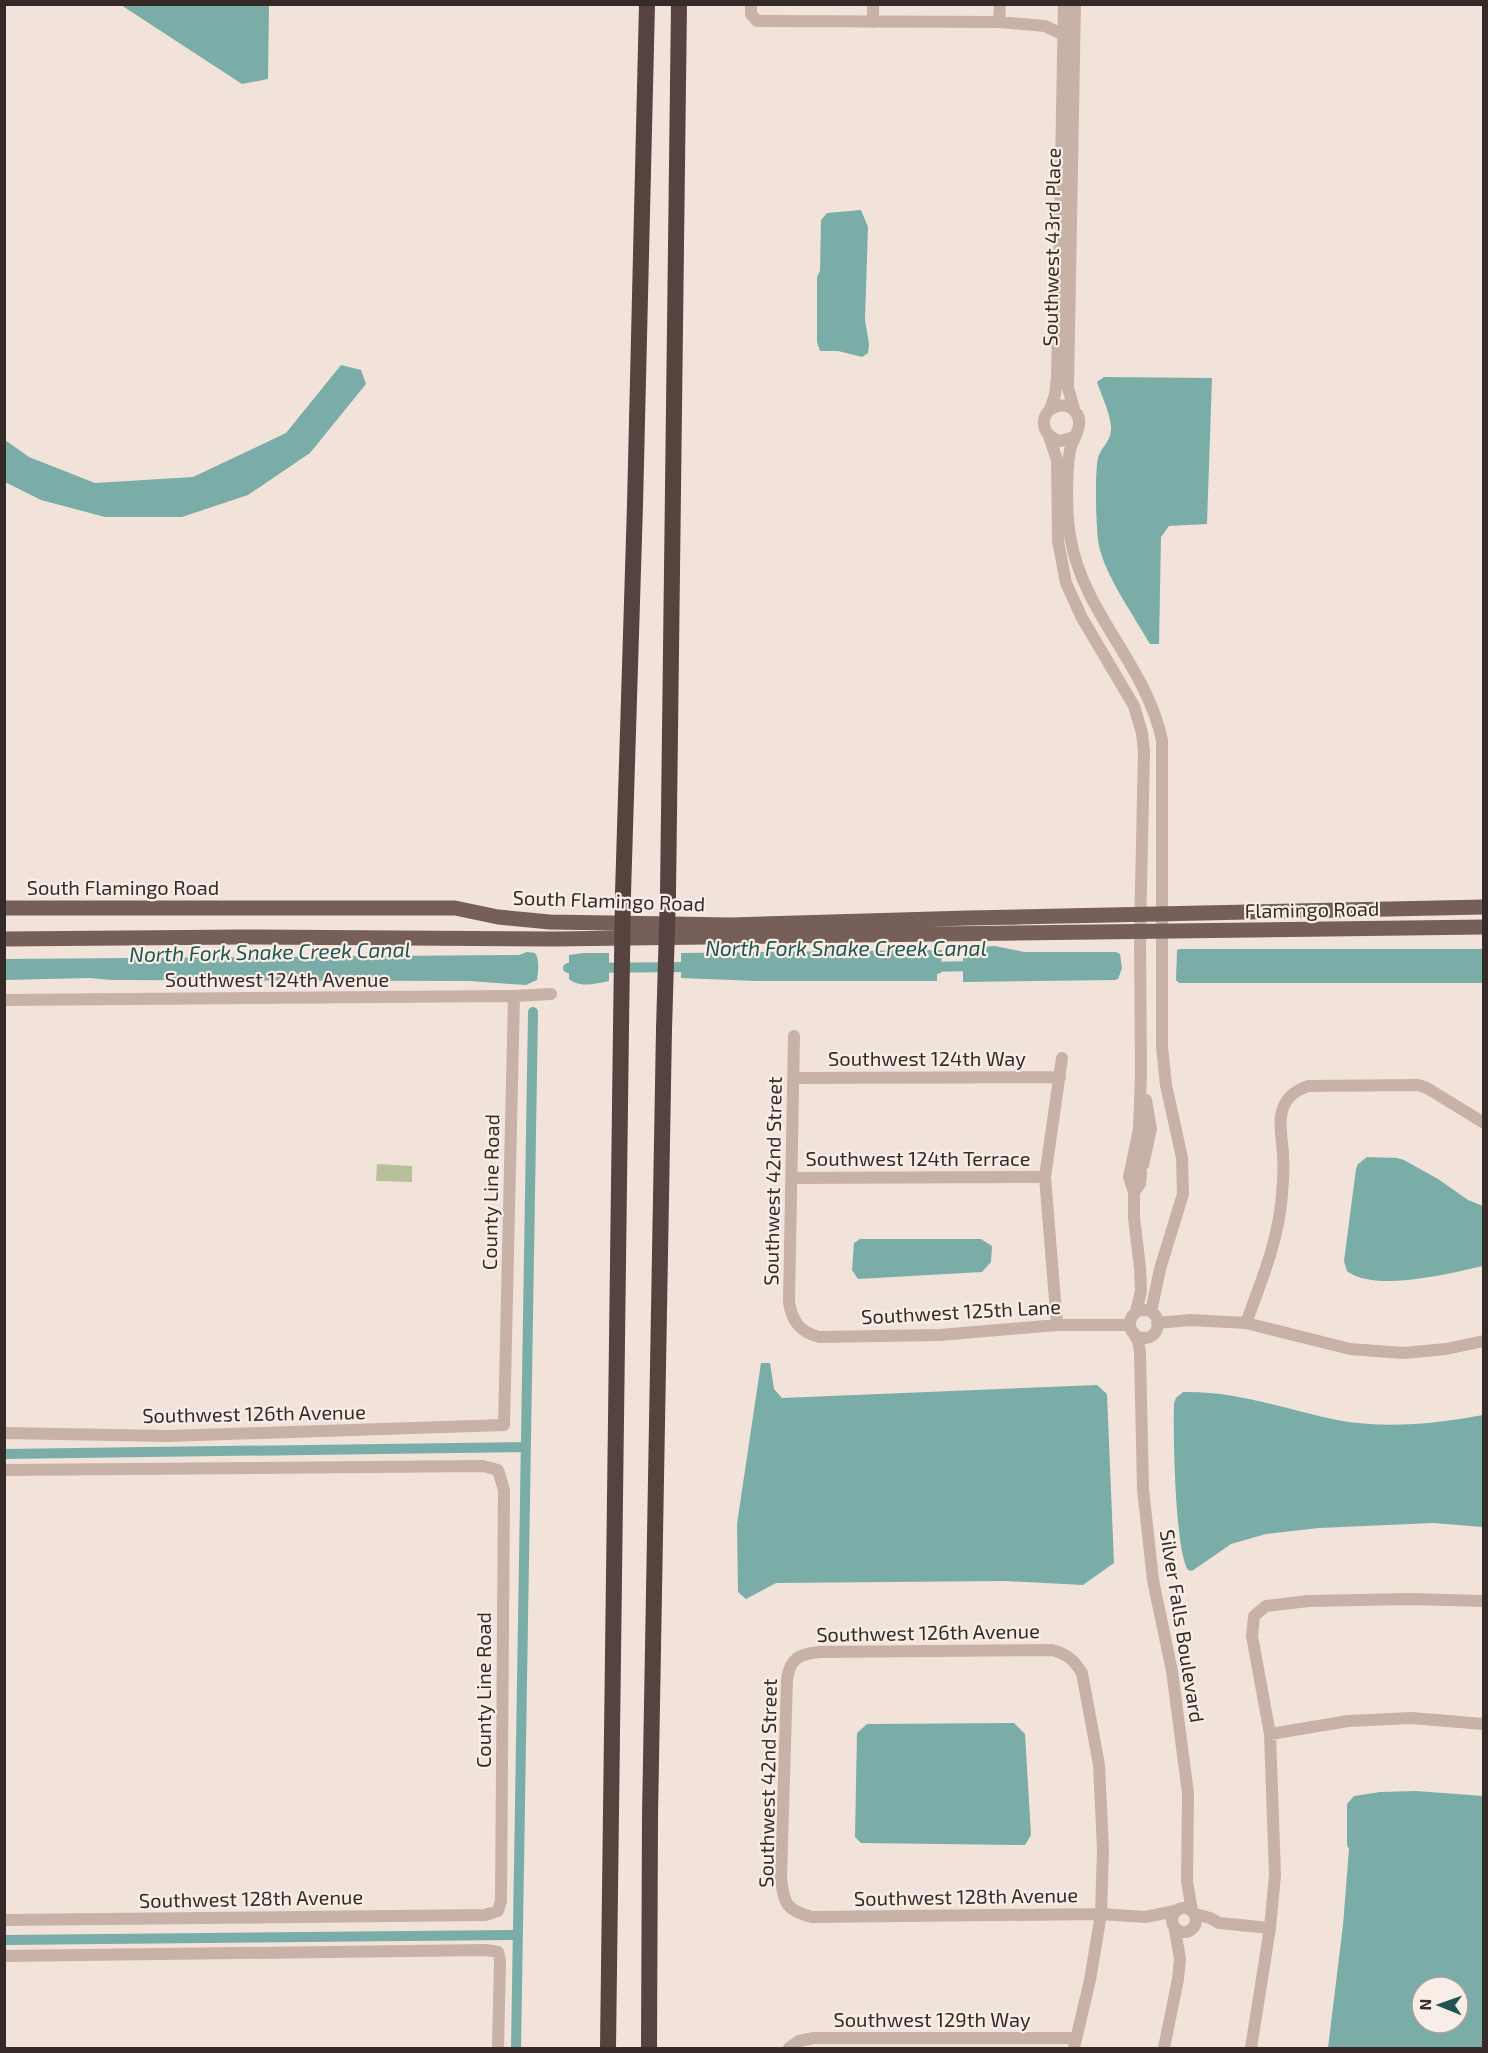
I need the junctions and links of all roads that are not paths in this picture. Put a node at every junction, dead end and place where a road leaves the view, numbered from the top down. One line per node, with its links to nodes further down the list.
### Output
1 (646, 4): 68 (highway, bridge)
2 (679, 4): 69 (highway, bridge)
3 (751, 4): 8 (street)
4 (873, 4): 8 (street)
5 (1000, 4): 9 (street)
6 (1064, 4): 10 (street, Southwest 43rd Place)
7 (1075, 4): 12 (street, Southwest 43rd Place)
8 (873, 22): 9 (street)
9 (999, 22): 10 (street)
10 (1064, 35): 11 (street, Southwest 43rd Place)
11 (1050, 409): 12 (street); 13 (street)
12 (1074, 409): 14 (street)
13 (1049, 436): 14 (street); 16 (street)
14 (1074, 437): 15 (street)
15 (1088, 592): 16 (street); 20 (street)
16 (1073, 601): 19 (street)
17 (1484, 907): 20 (main road, Flamingo Road)
18 (4, 908): 19 (main road, South Flamingo Road)
19 (1141, 914): 20 (main road, Flamingo Road); 22 (street)
20 (1162, 914): 23 (street, Silver Falls Boulevard)
21 (1484, 927): 23 (main road, Flamingo Road)
22 (1140, 932): 23 (main road, Flamingo Road); 24 (main road, South Flamingo Road); 30 (street)
23 (1163, 932): 38 (street, Silver Falls Boulevard)
24 (4, 939)
25 (551, 994): 26 (street, Southwest 124th Avenue)
26 (514, 996): 27 (street, Southwest 124th Avenue); 45 (street, County Line Road)
27 (4, 1000)
28 (794, 1036): 32 (street, Southwest 42nd Street)
29 (1062, 1058): 31 (street)
30 (1141, 1075): 36 (street); 36 (street)
31 (1060, 1077): 32 (street, Southwest 124th Way); 34 (street)
32 (794, 1078): 35 (street, Southwest 42nd Street)
33 (1484, 1123): 39 (street)
34 (1045, 1177): 35 (street, Southwest 124th Terrace); 40 (street)
35 (792, 1178): 41 (street, Southwest 42nd Street)
36 (1134, 1192): 37 (street)
37 (1136, 1312): 38 (street); 42 (street)
38 (1155, 1322): 39 (street); 42 (street); 44 (street, Silver Falls Boulevard)
39 (1246, 1323): 43 (street)
40 (1057, 1325): 41 (street, Southwest 125th Lane); 42 (street, Southwest 125th Lane)
41 (798, 1326)
42 (1131, 1329): 44 (street, Silver Falls Boulevard)
43 (1484, 1341)
44 (1141, 1377): 52 (street, Silver Falls Boulevard)
45 (504, 1425): 46 (street, Southwest 126th Avenue)
46 (4, 1433)
47 (4, 1470): 55 (street, County Line Road)
48 (1484, 1601): 51 (street)
49 (795, 1660): 53 (street, Southwest 42nd Street); 56 (street, Southwest 126th Avenue)
50 (1484, 1724): 51 (street)
51 (1270, 1734): 60 (street)
52 (1187, 1881): 54 (street, Silver Falls Boulevard); 59 (street, Silver Falls Boulevard)
53 (788, 1907): 56 (street, Southwest 128th Avenue)
54 (1177, 1910): 57 (street, Southwest 128th Avenue); 59 (street); 61 (street)
55 (498, 1911): 58 (street, Southwest 128th Avenue)
56 (1101, 1914): 57 (street, Southwest 128th Avenue); 65 (street)
57 (1145, 1917): 61 (street, Southwest 128th Avenue)
58 (4, 1920)
59 (1192, 1921): 60 (street); 61 (street); 63 (street, Silver Falls Boulevard)
60 (1270, 1928): 71 (street)
61 (1175, 1929): 63 (street, Silver Falls Boulevard)
62 (4, 1956): 67 (street)
63 (1180, 1959): 70 (street, Silver Falls Boulevard)
64 (919, 2043): 65 (street, Southwest 129th Way); 66 (street, Southwest 129th Way)
65 (1075, 2043)
66 (790, 2048)
67 (498, 2049)
68 (608, 2049)
69 (649, 2049)
70 (1164, 2049)
71 (1251, 2049)

